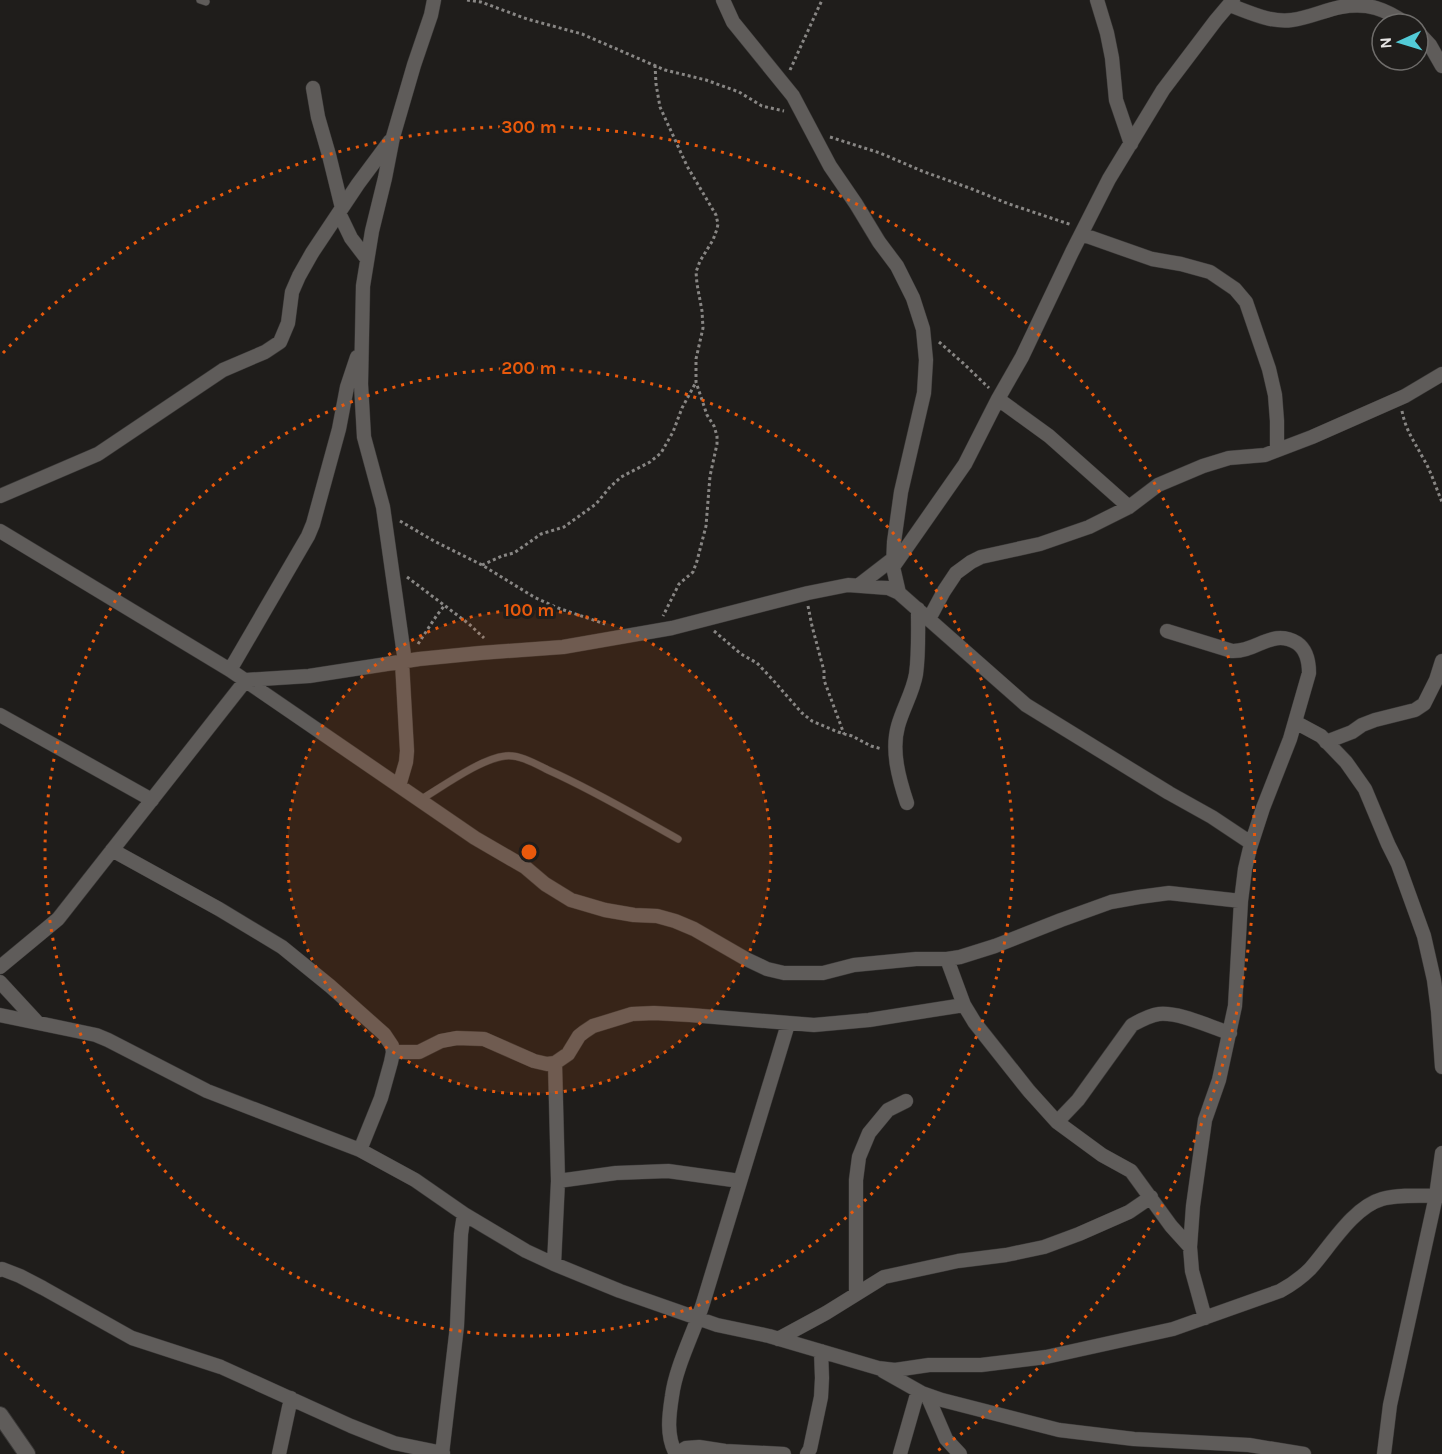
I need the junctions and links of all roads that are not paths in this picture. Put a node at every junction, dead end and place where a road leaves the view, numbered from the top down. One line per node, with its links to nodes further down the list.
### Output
1 (434, 0): 9 (street)
2 (723, 0): 21 (street)
3 (1097, 0): 10 (street)
4 (1231, 3): 5 (street); 10 (street)
5 (1386, 12)
6 (1430, 45): 7 (street)
7 (1442, 66)
8 (313, 88): 11 (street)
9 (393, 136): 11 (street); 13 (street)
10 (1131, 144): 12 (street)
11 (340, 210): 13 (street); 18 (street)
12 (1082, 232): 16 (street); 17 (street)
13 (367, 259): 14 (street)
14 (362, 340): 27 (street); 29 (street)
15 (1442, 374): 17 (street)
16 (998, 399): 19 (street); 21 (street)
17 (1277, 450): 19 (street)
18 (0, 496)
19 (1129, 507): 25 (street)
20 (0, 531): 29 (street)
21 (894, 562): 22 (street); 23 (street)
22 (859, 585): 23 (street); 27 (street)
23 (899, 593): 24 (street)
24 (918, 609): 25 (street); 37 (street)
25 (929, 619): 39 (street)
26 (1167, 631): 32 (street)
27 (404, 660): 30 (street); 34 (street)
28 (1442, 661): 33 (street)
29 (230, 670): 30 (street)
30 (246, 680): 34 (street); 35 (street)
31 (0, 715): 35 (street)
32 (1295, 722): 33 (street); 39 (street)
33 (1326, 742): 52 (street)
34 (399, 786): 36 (street)
35 (152, 800): 40 (street)
36 (420, 800): 38 (lane); 42 (street)
37 (907, 803)
38 (678, 839)
39 (1251, 843): 41 (street)
40 (112, 850): 43 (street); 50 (street)
41 (1240, 901): 42 (street); 49 (street)
42 (947, 959): 45 (street)
43 (0, 968)
44 (0, 982): 47 (street)
45 (964, 1005): 48 (street); 54 (street)
46 (0, 1015): 47 (street)
47 (37, 1023): 55 (street)
48 (788, 1024): 51 (street); 58 (street)
49 (1230, 1033): 54 (street); 62 (street)
50 (393, 1053): 51 (street); 55 (street)
51 (555, 1063): 57 (street)
52 (1442, 1067)
53 (906, 1101): 65 (street)
54 (1057, 1122): 60 (street)
55 (360, 1150): 61 (street)
56 (1442, 1153): 59 (street)
57 (558, 1181): 58 (street); 63 (street)
58 (740, 1181): 66 (street)
59 (1439, 1196): 67 (street); 83 (street)
60 (1151, 1197): 62 (street); 65 (street)
61 (464, 1214): 63 (street); 74 (street)
62 (1190, 1247): 67 (street)
63 (554, 1264): 66 (street)
64 (0, 1270): 72 (street)
65 (856, 1294): 68 (street)
66 (699, 1318): 68 (street); 77 (street)
67 (1205, 1318): 70 (street)
68 (778, 1339): 69 (street)
69 (821, 1351): 70 (street); 79 (street)
70 (878, 1368): 71 (street)
71 (922, 1393): 80 (street); 81 (street); 82 (street)
72 (291, 1398): 74 (street); 76 (street)
73 (0, 1415): 75 (street)
74 (442, 1453)
75 (27, 1454)
76 (279, 1454)
77 (676, 1454): 78 (street)
78 (784, 1454)
79 (807, 1454)
80 (900, 1454)
81 (960, 1454)
82 (1304, 1454)
83 (1384, 1454)

